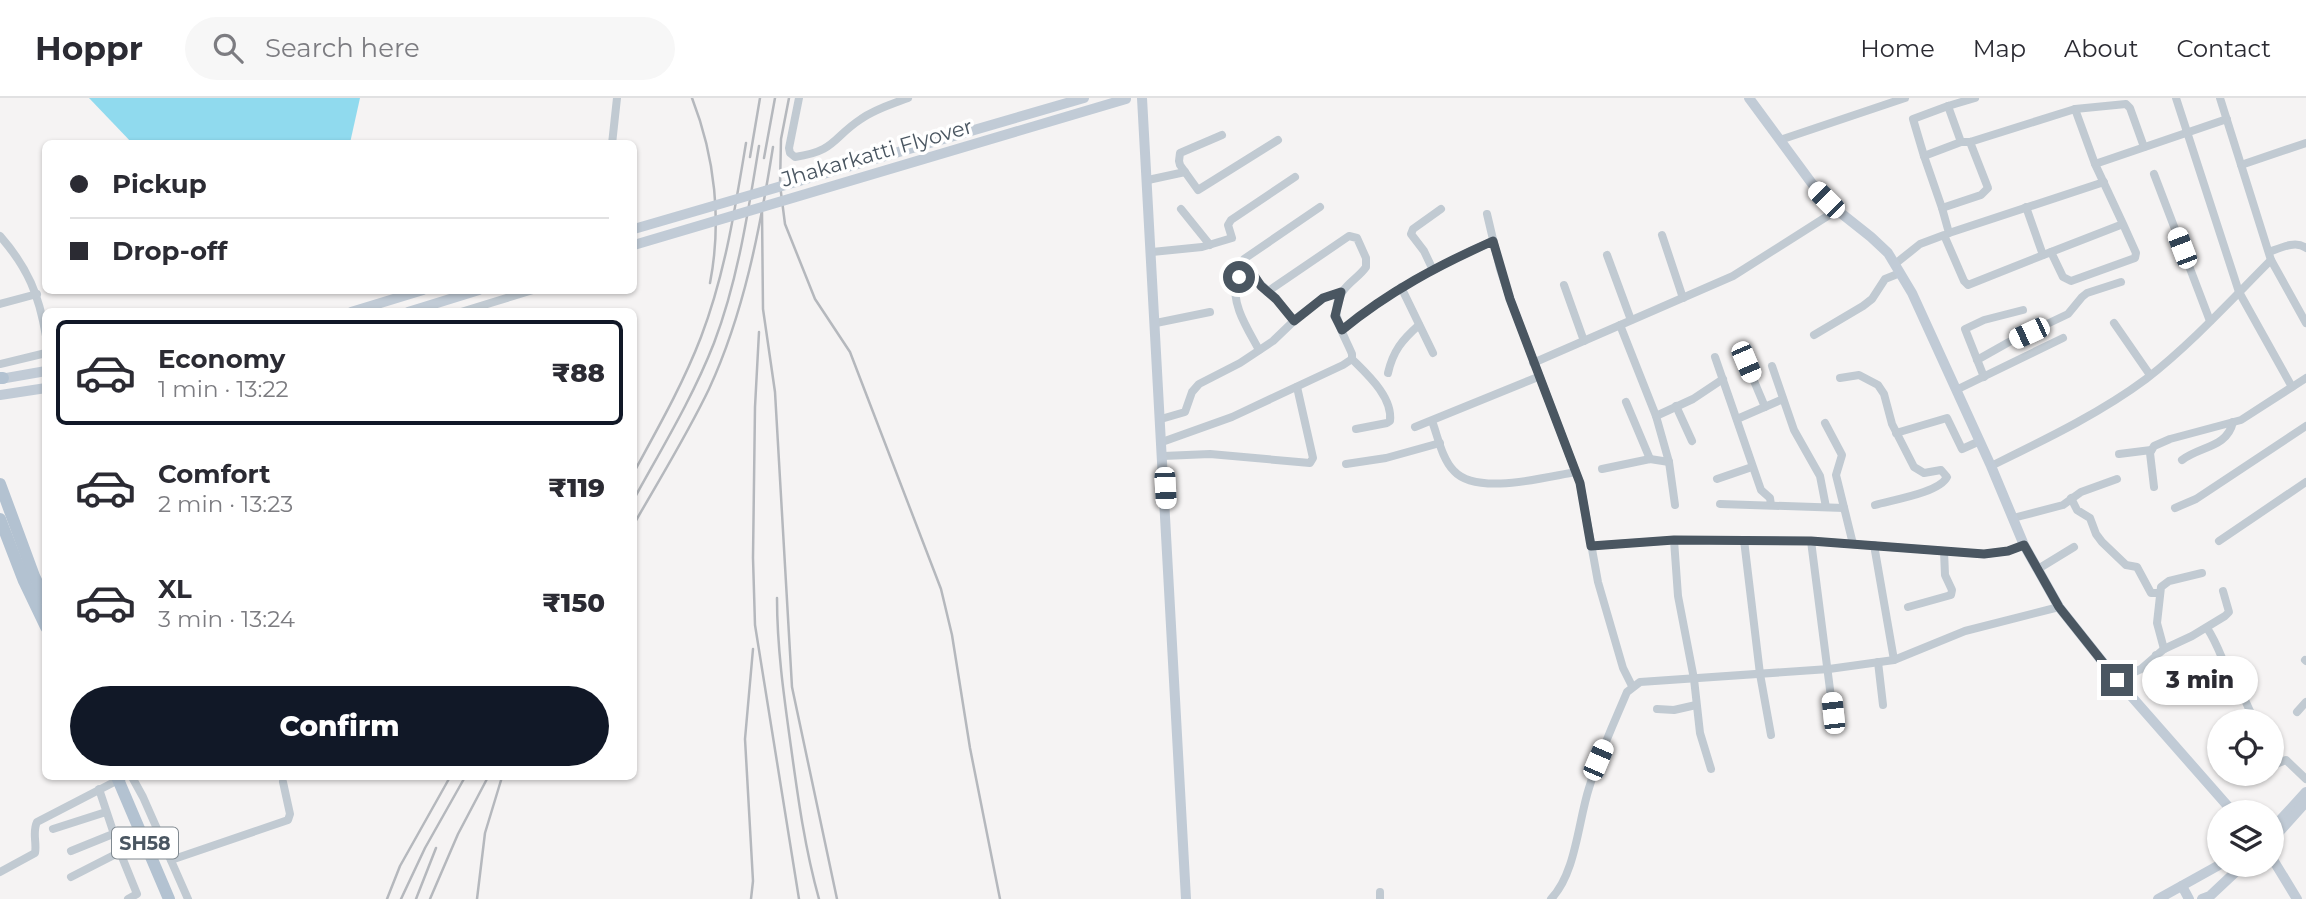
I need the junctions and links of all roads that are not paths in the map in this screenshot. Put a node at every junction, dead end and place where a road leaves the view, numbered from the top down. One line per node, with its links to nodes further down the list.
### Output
1 (617, 98): 18 (street)
2 (799, 98): 3 (street)
3 (908, 98)
4 (1084, 98): 40 (street, Jhakarkatti Flyover, bridge)
5 (1142, 98): 30 (street)
6 (1749, 98): 20 (street)
7 (1905, 98): 20 (street)
8 (1975, 98): 13 (street)
9 (2176, 98): 16 (street)
10 (2220, 98): 15 (street)
11 (1128, 99): 45 (street, Jhakarkatti Flyover, bridge)
12 (2098, 102): 14 (street); 23 (street)
13 (1948, 106): 21 (street); 24 (street)
14 (2075, 108): 21 (street); 25 (street)
15 (2227, 119): 16 (street); 26 (street)
16 (2186, 133): 23 (street); 60 (street)
17 (1222, 135): 27 (street)
18 (612, 140)
19 (1278, 140): 27 (street)
20 (1780, 140): 37 (street)
21 (1966, 142): 24 (street); 34 (street)
22 (2306, 143): 26 (street)
23 (2144, 148): 25 (street)
24 (1924, 156): 34 (street)
25 (2095, 164): 31 (street)
26 (2241, 164): 51 (street)
27 (1185, 172): 30 (street)
28 (2154, 174): 75 (street)
29 (1294, 177): 46 (street)
30 (1148, 180): 48 (street)
31 (2104, 182): 33 (street); 39 (street)
32 (1320, 207): 54 (street)
33 (2026, 207): 42 (street); 49 (street)
34 (1942, 208): 42 (street)
35 (1181, 209): 46 (street)
36 (1441, 209): 53 (street)
37 (1837, 210): 52 (street); 65 (street)
38 (1486, 214): 44 (street)
39 (2123, 224): 49 (street); 49 (street)
40 (637, 228)
41 (1662, 234): 65 (street)
42 (1947, 234): 49 (street); 52 (street)
43 (0, 236): 61 (street)
44 (1493, 241): 53 (street); 92 (street)
45 (637, 244)
46 (1210, 245): 48 (street)
47 (2306, 248): 51 (street)
48 (1152, 252): 76 (street)
49 (2047, 254)
50 (1607, 255): 73 (street)
51 (2270, 256): 60 (street); 78 (street)
52 (1897, 269): 82 (street); 107 (street)
53 (1433, 270): 57 (street)
54 (1251, 271): 58 (street); 85 (street)
55 (2121, 282): 90 (street)
56 (1564, 285): 84 (street)
57 (1401, 287): 79 (street); 81 (street)
58 (1267, 292): 59 (street); 74 (street)
59 (1341, 292): 74 (street); 81 (street)
60 (2239, 292): 75 (street); 105 (street)
61 (37, 294): 66 (street); 72 (street)
62 (410, 294): 67 (street)
63 (466, 294): 68 (street)
64 (520, 294): 69 (street)
65 (1683, 299): 73 (street)
66 (0, 303)
67 (364, 308)
68 (421, 308)
69 (474, 308)
70 (2023, 310): 90 (street)
71 (1210, 312): 76 (street)
72 (42, 318)
73 (1631, 320): 80 (street)
74 (1294, 321): 85 (street)
75 (2210, 321): 97 (street)
76 (1156, 323): 114 (street)
77 (2114, 323): 97 (street)
78 (2306, 323)
79 (1419, 325): 86 (street); 96 (street)
80 (1619, 325): 84 (street); 113 (street)
81 (1342, 330): 89 (street)
82 (1814, 335)
83 (2063, 338): 99 (street)
84 (1584, 341): 92 (street)
85 (1259, 350): 114 (street)
86 (1433, 353)
87 (42, 354): 93 (street)
88 (1715, 357): 103 (street)
89 (1352, 359): 104 (street); 121 (street)
90 (1977, 360): 99 (street)
91 (1746, 362): 112 (street)
92 (1533, 363): 98 (street)
93 (0, 364)
94 (1772, 366): 109 (street)
95 (42, 372): 100 (street)
96 (1388, 373)
97 (2150, 376): 134 (street)
98 (1538, 377): 116 (street); 137 (street)
99 (1984, 377): 107 (street)
100 (1, 378)
101 (1840, 378): 122 (street)
102 (2306, 378): 105 (street)
103 (1723, 379): 111 (street); 115 (street)
104 (1297, 387): 125 (street); 129 (street)
105 (2292, 387): 117 (street)
106 (42, 389): 108 (street)
107 (1956, 390): 124 (street)
108 (0, 395)
109 (1783, 399): 112 (street); 148 (street)
110 (1626, 402): 130 (street)
111 (1676, 406): 113 (street); 123 (street)
112 (1765, 407): 115 (street)
113 (1656, 416): 132 (street)
114 (1161, 419): 125 (street)
115 (1737, 419): 135 (street)
116 (1432, 421): 120 (street); 126 (street)
117 (2232, 422): 127 (street); 131 (street)
118 (1825, 423): 149 (street)
119 (2306, 426): 150 (street)
120 (1415, 427)
121 (1356, 429)
122 (1896, 433): 124 (street); 147 (street)
123 (1692, 441)
124 (1980, 441): 134 (street)
125 (1162, 442): 129 (street)
126 (1440, 443): 133 (street); 137 (street)
127 (2151, 450): 128 (street); 142 (street)
128 (2119, 453)
129 (1163, 456): 218 (street)
130 (1650, 459): 132 (street); 136 (street)
131 (2182, 460)
132 (1669, 462): 145 (street)
133 (1346, 464)
134 (1991, 466): 151 (street)
135 (1752, 467): 138 (street); 146 (street)
136 (1602, 469)
137 (1576, 472): 160 (street)
138 (1717, 479)
139 (2117, 479): 143 (street)
140 (2306, 482): 156 (street)
141 (0, 484): 166 (main road)
142 (2154, 488)
143 (2071, 498): 151 (street); 167 (street)
144 (1720, 504): 146 (street)
145 (1675, 505)
146 (1771, 505): 148 (street)
147 (1875, 505)
148 (1826, 507): 149 (street)
149 (1844, 508): 157 (street)
150 (2175, 508)
151 (2013, 518): 159 (street)
152 (0, 519): 170 (main road)
153 (1674, 540): 154 (street); 160 (street); 178 (street)
154 (1744, 540): 155 (street); 177 (street)
155 (1811, 541): 157 (street); 176 (street)
156 (2219, 541)
157 (1853, 544): 158 (street)
158 (1874, 545): 162 (street); 174 (street)
159 (2024, 545): 162 (street); 163 (street)
160 (1591, 546): 180 (street)
161 (2074, 547): 163 (street)
162 (1944, 551): 168 (street)
163 (2038, 569): 169 (street)
164 (2202, 573): 167 (street)
165 (2223, 591): 171 (street)
166 (42, 593)
167 (2160, 593): 172 (street)
168 (1908, 607)
169 (2059, 607): 174 (street); 179 (street)
170 (42, 619)
171 (2207, 628): 172 (street); 186 (street)
172 (2164, 649): 173 (street)
173 (2156, 655): 179 (street); 181 (street)
174 (1894, 660): 175 (street)
175 (1878, 662): 176 (street); 184 (street)
176 (1829, 668): 177 (street); 188 (street)
177 (1760, 674): 178 (street); 189 (street)
178 (1694, 679): 180 (street); 183 (street)
179 (2117, 680): 198 (street)
180 (1632, 686): 219 (street)
181 (2166, 695)
182 (2306, 702): 187 (street)
183 (1696, 705): 185 (street); 191 (street)
184 (1883, 705)
185 (1657, 709)
186 (2249, 709)
187 (2297, 712)
188 (1833, 713)
189 (1771, 735)
190 (2284, 761): 192 (street)
191 (1711, 769)
192 (2306, 779)
193 (120, 780): 196 (street); 216 (main road, SH58)
194 (135, 780): 207 (street)
195 (283, 782): 207 (street)
196 (99, 789): 200 (street); 208 (street)
197 (2306, 792): 201 (street)
198 (2222, 800)
199 (2306, 802): 202 (street)
200 (106, 812): 203 (street); 204 (street)
201 (2284, 816)
202 (2284, 827)
203 (53, 829)
204 (113, 834): 205 (street); 206 (street)
205 (71, 851)
206 (120, 852): 210 (street); 215 (street)
207 (172, 860): 217 (street)
208 (0, 872)
209 (2207, 872): 213 (street)
210 (71, 877)
211 (2228, 877): 214 (street)
212 (2284, 877): 222 (street)
213 (2182, 886): 220 (street); 221 (street)
214 (2207, 898)
215 (128, 899)
216 (169, 899)
217 (188, 899)
218 (1186, 899)
219 (1551, 899)
220 (2158, 899)
221 (2189, 899)
222 (2297, 899)

